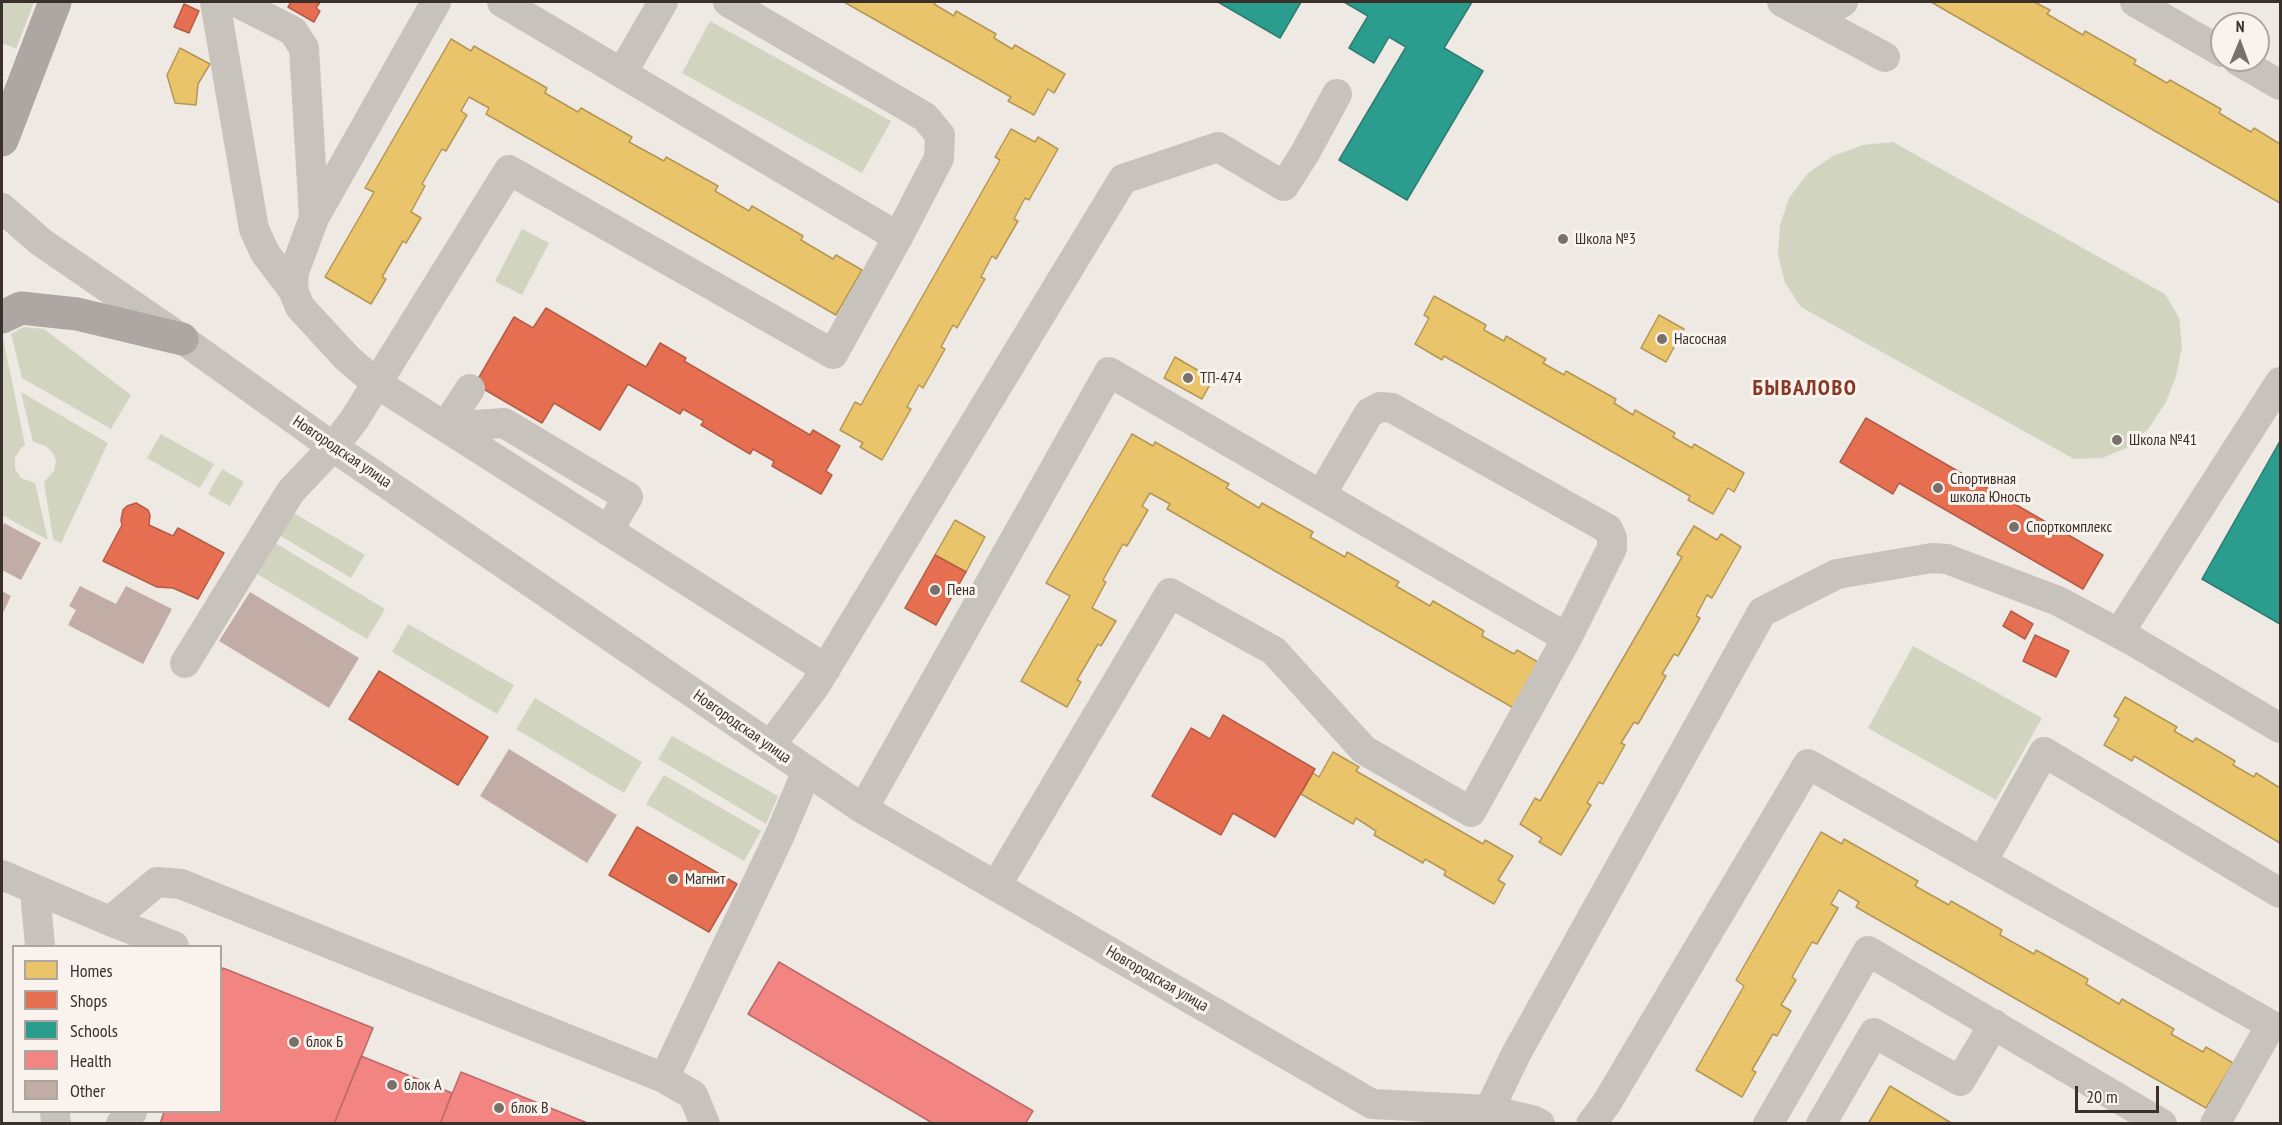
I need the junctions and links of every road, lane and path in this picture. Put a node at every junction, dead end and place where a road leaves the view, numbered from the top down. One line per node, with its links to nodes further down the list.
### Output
1 (55, 2): 12 (main road)
2 (215, 2): 24 (street)
3 (236, 2): 22 (street)
4 (436, 2): 22 (street)
5 (502, 2): 16 (street)
6 (663, 2): 16 (street)
7 (728, 2): 23 (street)
8 (1782, 2): 11 (street)
9 (1843, 2): 11 (street)
10 (2136, 2): 13 (street)
11 (1815, 19): 14 (street)
12 (40, 40): 17 (main road); 20 (main road)
13 (2210, 45)
14 (1885, 57)
15 (2258, 72): 18 (street)
16 (622, 73): 23 (street)
17 (2, 75)
18 (2280, 85)
19 (1337, 94): 37 (street)
20 (2, 140)
21 (2, 208): 26 (street, Новгородская улица)
22 (314, 218): 24 (street)
23 (898, 237): 28 (street)
24 (293, 290): 28 (street)
25 (2, 317): 26 (main road)
26 (182, 339): 31 (street, Новгородская улица)
27 (2280, 382): 34 (street)
28 (376, 383): 30 (street); 31 (street)
29 (470, 389): 30 (street)
30 (445, 427): 33 (street); 33 (street)
31 (333, 447): 36 (street); 39 (street, Новгородская улица)
32 (1321, 495): 35 (street); 35 (street); 41 (street)
33 (608, 531): 37 (street)
34 (2119, 633): 38 (street); 54 (street)
35 (1567, 638): 44 (street)
36 (185, 663)
37 (826, 669): 39 (street)
38 (2280, 728)
39 (770, 746): 40 (street, Новгородская улица)
40 (807, 771): 41 (street, Новгородская улица); 52 (street)
41 (863, 809): 44 (street, Новгородская улица)
42 (1982, 862): 46 (street); 50 (street); 58 (street)
43 (2, 875): 45 (street)
44 (996, 886): 53 (street, Новгородская улица)
45 (35, 891): 47 (street); 48 (street)
46 (2280, 893)
47 (110, 921): 49 (street); 52 (street)
48 (40, 945)
49 (171, 945)
50 (2276, 1017): 62 (street)
51 (1994, 1024): 59 (street); 60 (street); 61 (street)
52 (664, 1078): 55 (street)
53 (1372, 1104): 54 (street, Новгородская улица); 56 (street)
54 (1489, 1110): 57 (street, Новгородская улица)
55 (705, 1124)
56 (1396, 1124)
57 (1540, 1124)
58 (1590, 1124)
59 (1768, 1124)
60 (1821, 1124)
61 (2162, 1124)
62 (2215, 1124)

